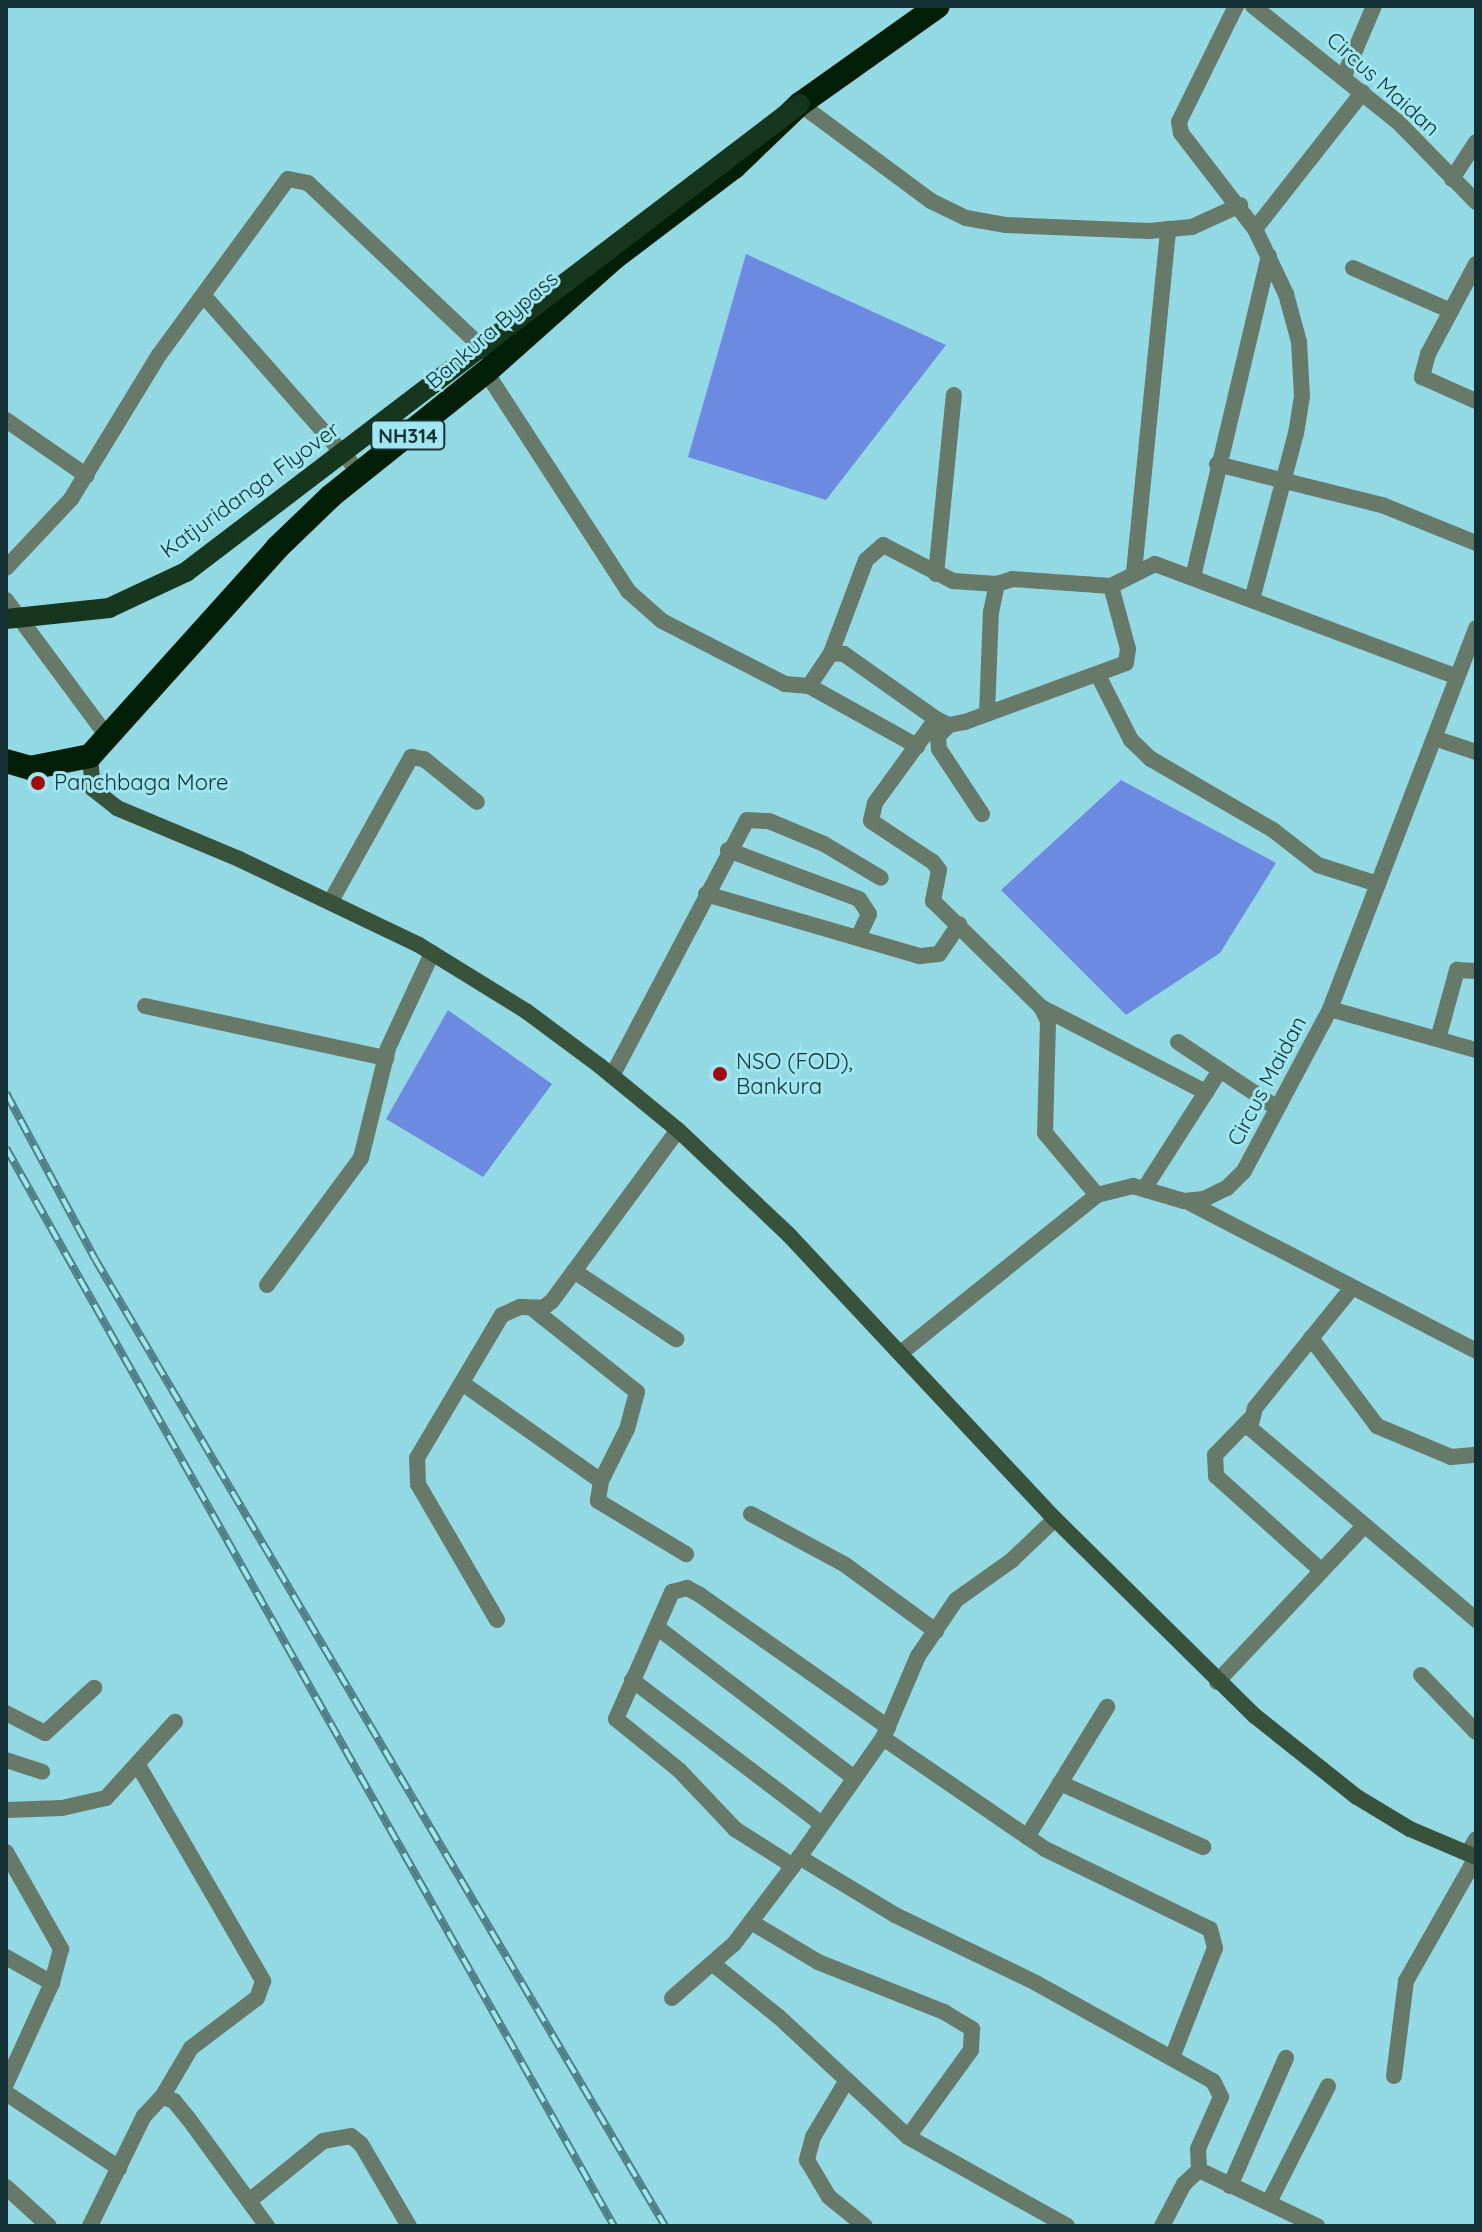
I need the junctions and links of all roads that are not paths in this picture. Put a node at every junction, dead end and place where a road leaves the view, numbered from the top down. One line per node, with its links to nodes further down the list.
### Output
1 (938, 6): 7 (highway, Bankura Bypass / NH314)
2 (1236, 6): 11 (street)
3 (1253, 6): 5 (street, Circus Maidan)
4 (1374, 6): 5 (street)
5 (1344, 76): 6 (street, Circus Maidan)
6 (1363, 92): 9 (street, Circus Maidan); 13 (street)
7 (800, 104): 12 (street); 19 (highway, Bankura Bypass / NH314); 36 (main road, Katjuridanga Flyover, bridge)
8 (1476, 142): 9 (street)
9 (1452, 179): 10 (street, Circus Maidan)
10 (1476, 202)
11 (1240, 205): 12 (street); 13 (street)
12 (1168, 229): 29 (street)
13 (1255, 229): 14 (street)
14 (1269, 256): 23 (street); 26 (street)
15 (1476, 264): 18 (street)
16 (1353, 268): 18 (street)
17 (204, 296): 19 (street); 24 (street); 25 (street)
18 (1451, 311): 21 (street)
19 (492, 366): 24 (highway, Bankura Bypass / NH314); 41 (street)
20 (954, 395): 30 (street)
21 (1476, 401)
22 (6, 420): 25 (street)
23 (1217, 464): 26 (street); 31 (street)
24 (360, 473): 45 (highway, Bankura Bypass / NH314)
25 (87, 476): 28 (street)
26 (1285, 481): 27 (street); 34 (street)
27 (1476, 543)
28 (6, 568)
29 (1134, 572): 31 (street); 33 (street)
30 (936, 574): 32 (street); 38 (street)
31 (1193, 577): 34 (street)
32 (997, 584): 33 (street); 42 (street)
33 (1111, 586): 39 (street)
34 (1252, 599): 40 (street)
35 (6, 600): 45 (street)
36 (6, 619)
37 (1476, 628): 40 (street, Circus Maidan)
38 (831, 653): 41 (street); 43 (street)
39 (1098, 675): 42 (street); 54 (street)
40 (1457, 677): 44 (street, Circus Maidan)
41 (809, 686): 46 (street)
42 (987, 714): 43 (street)
43 (943, 722): 46 (street); 51 (street)
44 (1434, 738): 47 (street); 54 (street, Circus Maidan)
45 (110, 740): 48 (highway, Bankura Bypass / NH314)
46 (917, 746): 57 (street)
47 (1476, 752)
48 (90, 756): 49 (highway, Bankura Bypass / NH314); 56 (street)
49 (6, 761)
50 (477, 802): 56 (street)
51 (982, 814)
52 (728, 850): 53 (street); 55 (street); 58 (street)
53 (881, 878)
54 (1378, 884): 63 (street, Circus Maidan)
55 (706, 894): 58 (street); 69 (street)
56 (331, 901): 59 (street)
57 (959, 924): 58 (street); 62 (street)
58 (858, 938)
59 (432, 953): 67 (street); 69 (street)
60 (1476, 971): 64 (street)
61 (145, 1006): 67 (street)
62 (1041, 1007): 70 (street); 74 (street)
63 (1330, 1009): 64 (street); 71 (street, Circus Maidan)
64 (1438, 1039): 66 (street)
65 (1178, 1042): 68 (street)
66 (1476, 1050)
67 (386, 1058): 77 (street)
68 (1220, 1070): 70 (street); 71 (street)
69 (612, 1076): 72 (street)
70 (1206, 1092): 73 (street)
71 (1277, 1108): 75 (street, Circus Maidan)
72 (678, 1130): 76 (street); 83 (street)
73 (1144, 1189): 74 (street); 75 (street)
74 (1097, 1195): 83 (street)
75 (1184, 1201): 78 (street)
76 (574, 1271): 79 (street); 81 (street)
77 (267, 1285)
78 (1351, 1289): 80 (street); 82 (street)
79 (533, 1309): 84 (street); 87 (street)
80 (1311, 1338): 85 (street); 86 (street)
81 (676, 1339)
82 (1476, 1351)
83 (902, 1352): 89 (street)
84 (462, 1383): 87 (street); 93 (street)
85 (1250, 1419): 90 (street); 92 (street)
86 (1476, 1455)
87 (601, 1481): 91 (street)
88 (751, 1514): 96 (street)
89 (1055, 1519): 96 (street); 99 (street)
90 (1363, 1527): 92 (street); 94 (street)
91 (686, 1554)
92 (1322, 1571): 99 (street)
93 (497, 1620)
94 (1476, 1620)
95 (658, 1628): 98 (street); 104 (street); 109 (street)
96 (936, 1631): 104 (street)
97 (1421, 1675): 105 (street)
98 (632, 1680): 112 (street); 117 (street)
99 (1217, 1682): 116 (street)
100 (94, 1688): 102 (street)
101 (1107, 1707): 110 (street)
102 (6, 1713)
103 (175, 1722): 107 (street)
104 (886, 1732): 109 (street); 113 (street)
105 (1476, 1732)
106 (6, 1760): 108 (street)
107 (138, 1765): 111 (street); 130 (street)
108 (42, 1772)
109 (854, 1778): 112 (street)
110 (1060, 1783): 113 (street); 114 (street)
111 (6, 1810)
112 (822, 1824): 117 (street)
113 (1027, 1837): 123 (street)
114 (1203, 1847)
115 (6, 1852): 121 (street)
116 (1474, 1852): 125 (street)
117 (796, 1862): 118 (street); 123 (street)
118 (751, 1922): 120 (street); 131 (street)
119 (6, 1957): 121 (street)
120 (713, 1964): 122 (street); 126 (street)
121 (52, 1983): 127 (street)
122 (672, 1998)
123 (1173, 2055): 133 (street)
124 (1286, 2058): 134 (street)
125 (1394, 2076)
126 (847, 2080): 131 (street); 142 (street)
127 (6, 2084)
128 (1328, 2086): 137 (street)
129 (6, 2093): 132 (street)
130 (162, 2097): 132 (street); 136 (street)
131 (908, 2137): 143 (street)
132 (119, 2168): 139 (street)
133 (1199, 2170): 134 (street); 144 (street)
134 (1230, 2186): 137 (street)
135 (6, 2187): 138 (street)
136 (249, 2201): 140 (street); 141 (street)
137 (1269, 2202): 145 (street)
138 (40, 2222)
139 (90, 2226)
140 (267, 2226)
141 (409, 2226)
142 (865, 2226)
143 (1067, 2226)
144 (1162, 2226)
145 (1317, 2226)

